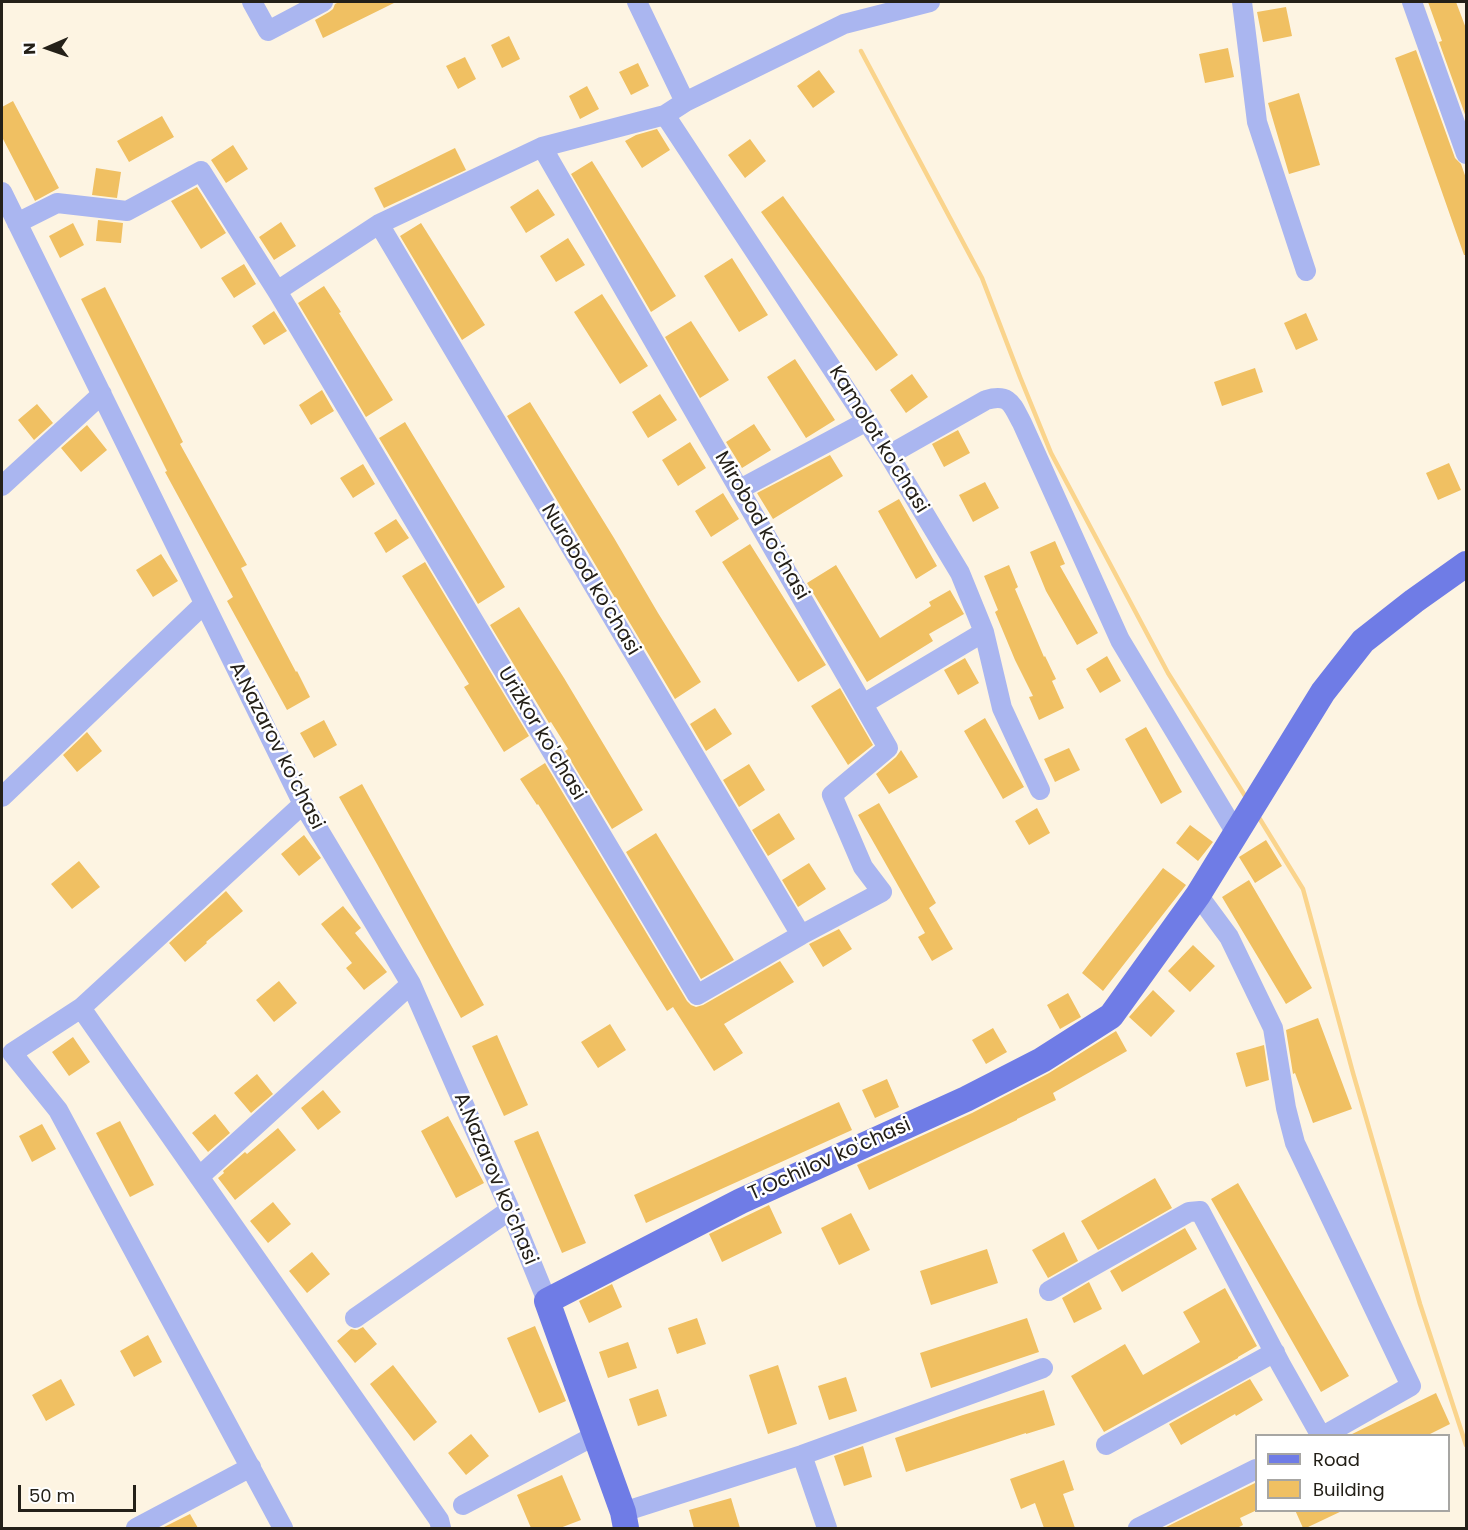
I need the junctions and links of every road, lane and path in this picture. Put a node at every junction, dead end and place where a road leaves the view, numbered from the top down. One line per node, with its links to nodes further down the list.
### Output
1 (252, 2): 2 (street)
2 (323, 2)
3 (637, 2): 7 (street)
4 (930, 2): 7 (street)
5 (1242, 2): 14 (street)
6 (1412, 2): 10 (street)
7 (685, 102): 8 (street)
8 (665, 115): 9 (street); 17 (street, Kamolot ko'chasi)
9 (542, 147): 13 (street); 20 (street, Mirobod ko'chasi)
10 (1467, 154)
11 (3, 201): 12 (street, A.Nazarov ko'chasi)
12 (17, 223): 15 (street); 16 (street, A.Nazarov ko'chasi)
13 (379, 224): 15 (street); 31 (street, Nurobod ko'chasi)
14 (1306, 271)
15 (277, 291): 31 (street, Urizkor ko'chasi)
16 (102, 394): 19 (street); 22 (street, A.Nazarov ko'chasi)
17 (867, 421): 18 (street, Kamolot ko'chasi); 20 (street)
18 (889, 455): 23 (street, Kamolot ko'chasi); 28 (street)
19 (2, 486)
20 (740, 489): 24 (street, Mirobod ko'chasi)
21 (1467, 564): 28 (main road, T.Ochilov ko'chasi)
22 (204, 604): 26 (street); 27 (street, A.Nazarov ko'chasi)
23 (984, 632): 24 (street); 25 (street, Kamolot ko'chasi)
24 (863, 704): 29 (street, Mirobod ko'chasi)
25 (1040, 790)
26 (2, 797)
27 (303, 804): 32 (street, A.Nazarov ko'chasi); 33 (street)
28 (1247, 816): 30 (main road, T.Ochilov ko'chasi)
29 (882, 892): 31 (street, Urizkor ko'chasi)
30 (1198, 895): 38 (main road, T.Ochilov ko'chasi); 43 (street)
31 (801, 935)
32 (411, 984): 35 (street); 36 (street, A.Nazarov ko'chasi)
33 (81, 1008): 34 (street); 35 (street)
34 (7, 1057): 47 (street)
35 (199, 1177): 53 (street)
36 (510, 1210): 38 (street, A.Nazarov ko'chasi); 39 (street)
37 (1049, 1291): 40 (street)
38 (547, 1300): 44 (main road)
39 (355, 1318)
40 (1275, 1352): 42 (street); 45 (street)
41 (1043, 1368): 46 (street)
42 (1321, 1434)
43 (1326, 1434)
44 (596, 1435): 49 (street); 50 (main road)
45 (1106, 1446)
46 (802, 1455): 50 (street); 54 (street)
47 (251, 1467): 51 (street); 52 (street)
48 (1255, 1470): 55 (street)
49 (463, 1505)
50 (625, 1520)
51 (136, 1528)
52 (283, 1528)
53 (441, 1528)
54 (827, 1528)
55 (1138, 1528)

